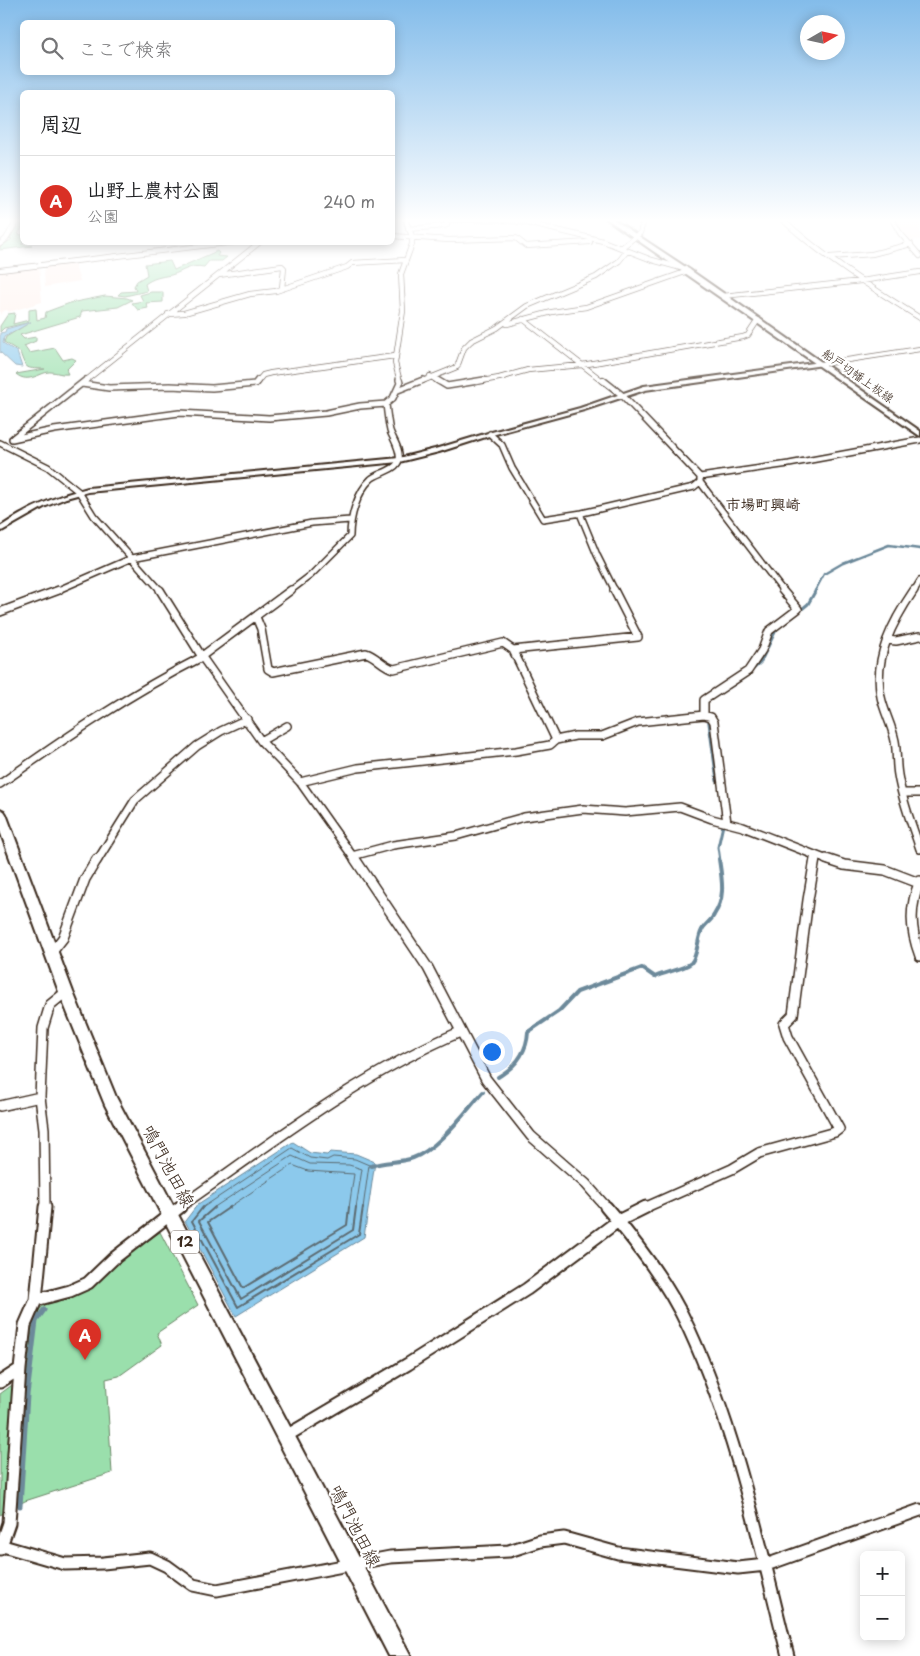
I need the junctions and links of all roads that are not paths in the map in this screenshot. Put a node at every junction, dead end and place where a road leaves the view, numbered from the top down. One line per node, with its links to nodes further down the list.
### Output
1 (191, 296): 8 (street)
2 (242, 296): 8 (street)
3 (403, 296): 14 (street)
4 (551, 296): 12 (street)
5 (615, 296): 10 (street)
6 (723, 296): 11 (main road, 船戸切幡上板線)
7 (886, 296): 9 (street)
8 (168, 314): 18 (street)
9 (920, 318)
10 (523, 319): 12 (street); 16 (street)
11 (758, 320): 15 (main road, 船戸切幡上板線); 16 (street)
12 (505, 324): 17 (street)
13 (920, 349): 15 (street)
14 (395, 356): 18 (street); 19 (street)
15 (820, 364): 20 (street); 23 (main road, 船戸切幡上板線)
16 (582, 365): 17 (street); 20 (street)
17 (430, 376): 19 (street)
18 (82, 384): 24 (street)
19 (398, 390): 21 (street)
20 (622, 395): 22 (street); 28 (street)
21 (386, 404): 24 (street); 27 (street)
22 (490, 434): 27 (street); 30 (street)
23 (920, 434)
24 (12, 438): 26 (street)
25 (920, 440): 28 (street)
26 (1, 443): 29 (street)
27 (399, 460): 29 (street); 31 (street)
28 (700, 480): 30 (street); 41 (street)
29 (79, 492): 32 (street); 33 (street)
30 (582, 513): 39 (street)
31 (350, 520): 33 (street); 36 (street)
32 (0, 530)
33 (132, 558): 35 (street); 40 (street)
34 (920, 581): 38 (street)
35 (0, 612)
36 (256, 617): 39 (street); 40 (street)
37 (920, 636): 38 (street)
38 (887, 640): 49 (street)
39 (513, 650): 45 (street)
40 (202, 656): 42 (street); 47 (street)
41 (707, 716): 45 (street); 51 (street)
42 (247, 719): 44 (street); 56 (street)
43 (287, 726): 44 (street)
44 (261, 740): 46 (street)
45 (556, 740): 46 (street)
46 (300, 782): 53 (street)
47 (0, 784)
48 (920, 793): 49 (street)
49 (902, 794): 52 (street)
50 (0, 814): 56 (main road, 鳴門池田線 / 12)
51 (727, 822): 53 (street); 54 (street)
52 (920, 849)
53 (352, 856): 59 (street)
54 (816, 856): 55 (street); 63 (street)
55 (920, 882): 57 (street)
56 (52, 952): 58 (main road, 鳴門池田線 / 12)
57 (920, 956)
58 (66, 992): 60 (street); 62 (main road, 鳴門池田線 / 12)
59 (460, 1032): 62 (street); 63 (street)
60 (40, 1097): 61 (street); 64 (street)
61 (0, 1106)
62 (170, 1214): 64 (street); 67 (main road, 鳴門池田線 / 12)
63 (618, 1221): 67 (street); 72 (street)
64 (36, 1300): 65 (street)
65 (20, 1369): 66 (street); 69 (street)
66 (0, 1382)
67 (286, 1436): 71 (main road, 鳴門池田線 / 12)
68 (920, 1510): 72 (street)
69 (4, 1524): 70 (street)
70 (1, 1547): 71 (street)
71 (352, 1564): 72 (street); 73 (main road, 鳴門池田線 / 12)
72 (766, 1564): 74 (street)
73 (400, 1656)
74 (788, 1656)

